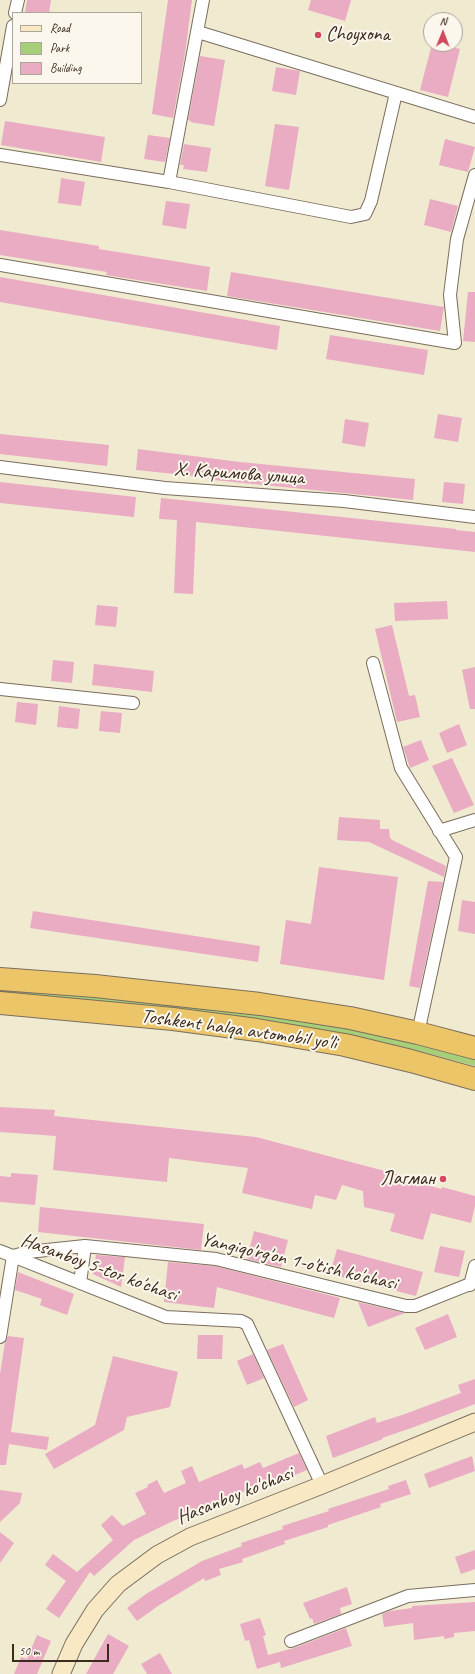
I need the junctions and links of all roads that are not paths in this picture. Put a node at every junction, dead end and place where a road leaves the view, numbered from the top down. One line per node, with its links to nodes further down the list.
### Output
1 (18, 0): 3 (street)
2 (204, 0): 5 (street)
3 (15, 12)
4 (12, 32): 7 (street)
5 (198, 32): 6 (street); 11 (street)
6 (396, 93): 8 (street); 11 (street)
7 (0, 100)
8 (475, 117)
9 (0, 156): 11 (street)
10 (475, 175): 12 (street)
11 (169, 182)
12 (0, 265)
13 (0, 467): 14 (street, Х. Каримова улица)
14 (475, 517)
15 (373, 664): 19 (street)
16 (0, 689): 17 (street)
17 (133, 703)
18 (475, 820): 19 (street)
19 (439, 831): 22 (street)
20 (0, 979): 22 (highway, Toshkent halqa avtomobil yo'li)
21 (0, 1003): 24 (highway, Toshkent halqa avtomobil yo'li)
22 (418, 1033): 23 (highway, Toshkent halqa avtomobil yo'li)
23 (475, 1048)
24 (475, 1079)
25 (85, 1246): 27 (street, Yangiqo'rg'on 1-o'tish ko'chasi); 29 (street); 30 (street, Yangiqo'rg'on 1-o'tish ko'chasi)
26 (0, 1251): 27 (street, Hasanboy 5-tor ko'chasi)
27 (13, 1256): 29 (street, Hasanboy 5-tor ko'chasi); 31 (street)
28 (475, 1266): 30 (street, Yangiqo'rg'on 1-o'tish ko'chasi)
29 (80, 1283): 33 (street, Hasanboy 5-tor ko'chasi)
30 (473, 1284)
31 (0, 1337)
32 (475, 1422): 33 (main road, Hasanboy ko'chasi)
33 (322, 1485): 36 (main road, Hasanboy ko'chasi)
34 (475, 1590): 35 (street)
35 (291, 1641)
36 (61, 1674)

